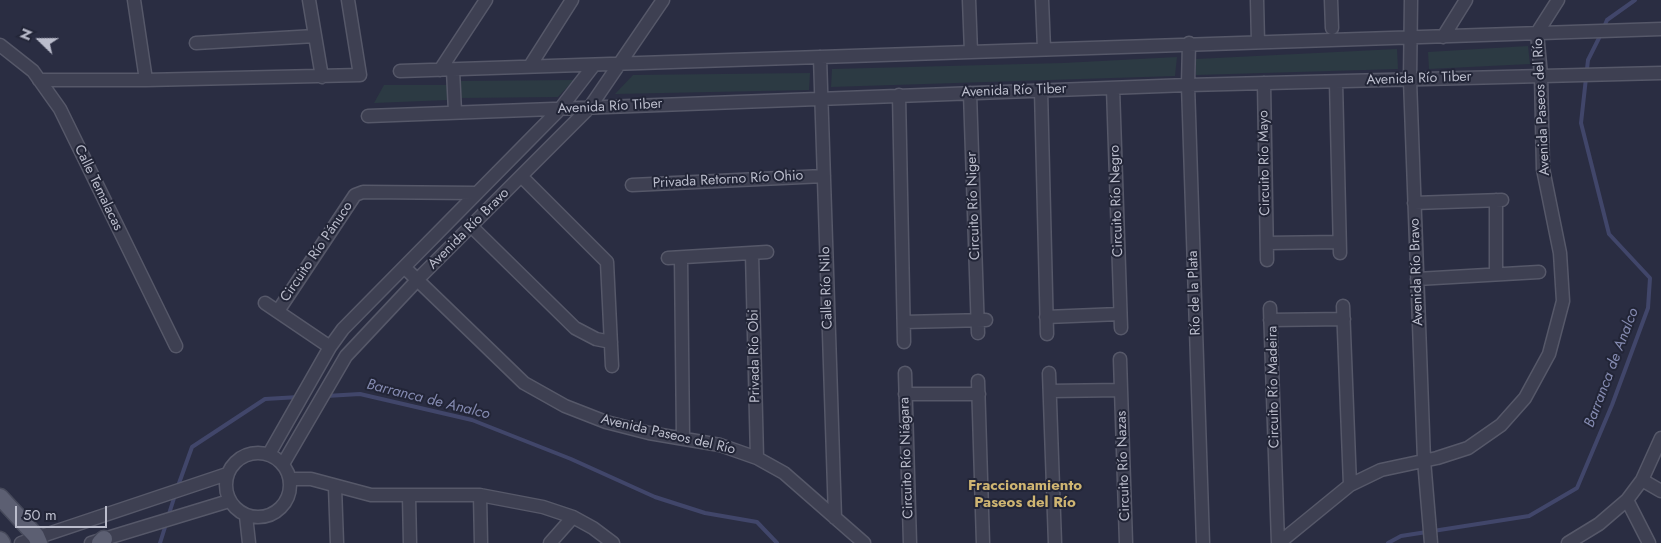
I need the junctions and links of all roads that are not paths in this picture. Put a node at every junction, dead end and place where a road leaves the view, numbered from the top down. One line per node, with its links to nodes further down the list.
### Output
1 (134, 0): 36 (street)
2 (309, 0): 17 (street)
3 (348, 0): 34 (street)
4 (486, 0): 30 (street)
5 (572, 0): 29 (street)
6 (664, 0): 28 (street, Avenida Río Bravo)
7 (969, 0): 25 (street)
8 (1042, 0): 24 (street)
9 (1257, 0): 20 (street)
10 (1331, 0): 14 (street)
11 (1411, 0): 19 (street, Avenida Río Bravo)
12 (1466, 0): 18 (street)
13 (1558, 0): 16 (street, Avenida Paseos del Río)
14 (1332, 28)
15 (1661, 29): 16 (street)
16 (1537, 33): 18 (street); 33 (street, Avenida Paseos del Río)
17 (315, 36): 21 (street); 34 (street)
18 (1443, 37): 19 (street)
19 (1411, 38): 20 (street); 37 (street, Avenida Río Bravo)
20 (1258, 42): 22 (street)
21 (196, 43)
22 (1189, 44): 24 (street); 40 (street, Río de la Plata)
23 (0, 45): 35 (street, Calle Temalacas)
24 (1044, 49): 25 (street)
25 (971, 52): 26 (street)
26 (820, 57): 28 (street); 45 (street, Calle Río Nilo)
27 (594, 65): 28 (street); 29 (street); 47 (street, Avenida Río Bravo)
28 (621, 65): 46 (street, Avenida Río Bravo)
29 (530, 66): 30 (street)
30 (446, 70): 31 (street); 48 (street)
31 (400, 71)
32 (1661, 73): 33 (street, Avenida Río Tiber)
33 (1541, 75): 37 (street, Avenida Río Tiber); 91 (street, Avenida Paseos del Río)
34 (322, 77): 36 (street)
35 (39, 80): 36 (street); 76 (street, Calle Temalacas)
36 (146, 80)
37 (1410, 80): 38 (street, Avenida Río Tiber); 54 (street, Avenida Río Bravo)
38 (1336, 82): 39 (street, Avenida Río Tiber); 56 (street)
39 (1264, 83): 40 (street, Avenida Río Tiber); 56 (street, Circuito Río Mayo)
40 (1188, 85): 41 (street, Avenida Río Tiber); 120 (street, Río de la Plata)
41 (1113, 88): 42 (street, Avenida Río Tiber); 67 (street, Circuito Río Negro)
42 (1041, 90): 43 (street, Avenida Río Tiber); 68 (street)
43 (970, 93): 44 (street, Avenida Río Tiber); 69 (street, Circuito Río Niger)
44 (899, 95): 45 (street, Avenida Río Tiber); 70 (street)
45 (820, 98): 46 (street, Avenida Río Tiber); 51 (street, Calle Río Nilo)
46 (590, 107): 47 (street, Avenida Río Tiber); 50 (street, Avenida Río Bravo)
47 (560, 109): 48 (street, Avenida Río Tiber); 53 (street, Avenida Río Bravo)
48 (455, 112): 49 (street, Avenida Río Tiber)
49 (368, 116)
50 (521, 176): 55 (street, Avenida Río Bravo); 74 (street)
51 (824, 176): 52 (street, Privada Retorno Río Ohio); 106 (street, Calle Río Nilo)
52 (632, 184)
53 (476, 193): 60 (street, Avenida Río Bravo); 66 (street, Circuito Río Pánuco)
54 (1414, 203): 62 (street); 63 (street, Avenida Río Bravo)
55 (471, 226): 64 (street, Avenida Río Bravo); 74 (street)
56 (1266, 243): 59 (street, Circuito Río Mayo)
57 (767, 252): 58 (street)
58 (752, 253): 87 (street); 90 (street, Privada Río Obi)
59 (1267, 260)
60 (405, 268): 64 (street, Avenida Paseos del Río); 77 (street, Avenida Río Bravo)
61 (1539, 272): 62 (street)
62 (1496, 274): 63 (street)
63 (1417, 279): 91 (street, Avenida Río Bravo)
64 (417, 280): 87 (street, Avenida Paseos del Río); 92 (street, Avenida Río Bravo)
65 (265, 303): 66 (street, Circuito Río Pánuco)
66 (278, 311): 77 (street, Circuito Río Pánuco)
67 (1120, 314): 68 (street); 71 (street, Circuito Río Negro)
68 (1046, 317): 73 (street)
69 (982, 320): 70 (street); 72 (street, Circuito Río Niger)
70 (904, 322): 75 (street)
71 (1120, 328)
72 (978, 333)
73 (1047, 334)
74 (611, 342): 79 (street)
75 (904, 342)
76 (176, 346)
77 (330, 346): 89 (street, Avenida Río Bravo)
78 (1120, 359): 83 (street, Circuito Río Nazas)
79 (612, 366)
80 (905, 373): 85 (street, Circuito Río Niágara)
81 (1049, 373): 84 (street)
82 (978, 381): 86 (street)
83 (1122, 390): 84 (street); 119 (street, Circuito Río Nazas)
84 (1050, 391): 118 (street)
85 (905, 394): 86 (street); 116 (street, Circuito Río Niágara)
86 (979, 394): 117 (street)
87 (683, 438): 90 (street, Avenida Paseos del Río)
88 (1661, 438): 95 (street)
89 (269, 454): 92 (street); 93 (street)
90 (757, 458): 106 (street, Avenida Paseos del Río)
91 (1424, 460): 96 (street, Avenida Paseos del Río); 122 (street, Avenida Río Bravo)
92 (283, 464): 94 (street)
93 (228, 474): 103 (street); 107 (street)
94 (290, 479): 97 (street); 104 (street)
95 (1642, 480): 98 (street); 102 (street)
96 (1350, 485): 121 (street, Avenida Paseos del Río); 121 (street, Circuito Río Madeira)
97 (335, 487): 100 (street); 110 (street)
98 (1661, 491)
99 (480, 494): 100 (street); 105 (street); 112 (street)
100 (409, 496): 111 (street)
101 (0, 497): 107 (main road)
102 (1627, 500): 123 (street); 124 (street)
103 (229, 501): 104 (street); 108 (street)
104 (246, 516): 109 (street)
105 (573, 517): 113 (street); 114 (street)
106 (835, 518): 115 (street, Avenida Paseos del Río)
107 (32, 541)
108 (99, 542)
109 (249, 543)
110 (337, 543)
111 (410, 543)
112 (481, 543)
113 (550, 543)
114 (613, 543)
115 (864, 543)
116 (910, 543)
117 (983, 543)
118 (1056, 543)
119 (1126, 543)
120 (1203, 543)
121 (1279, 543)
122 (1431, 543)
123 (1568, 543)
124 (1648, 543)

